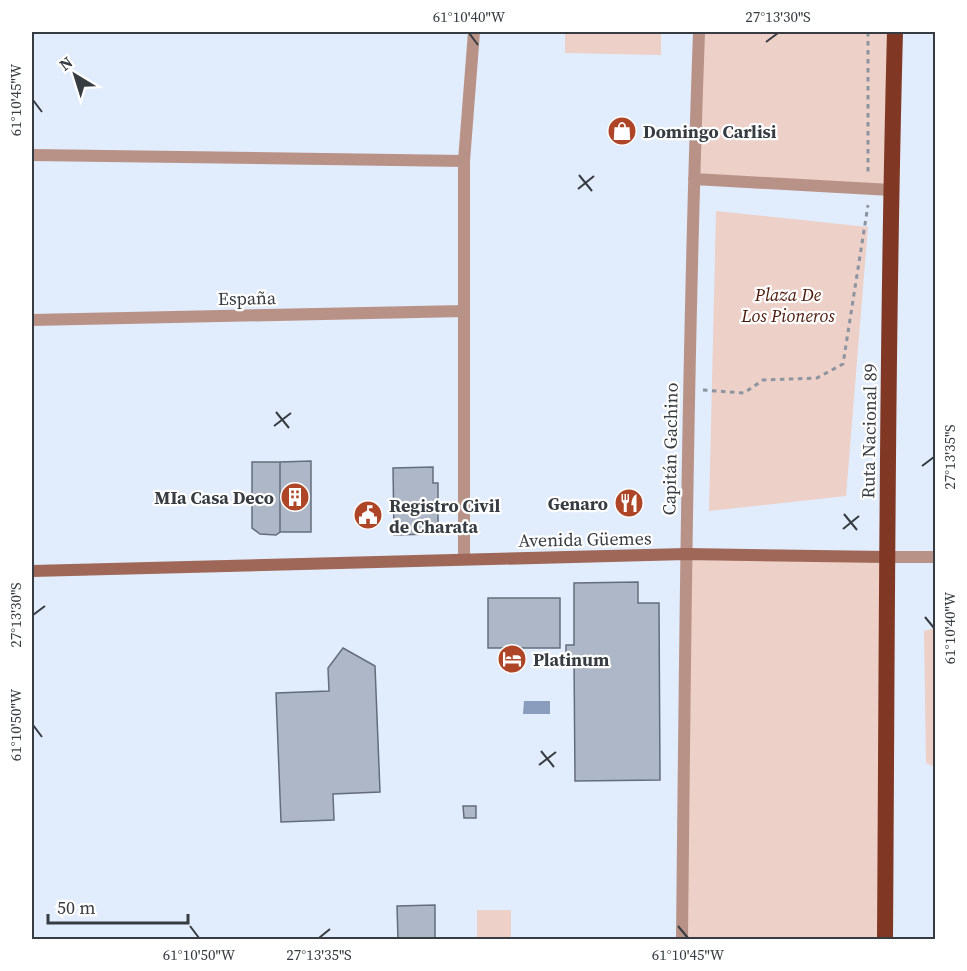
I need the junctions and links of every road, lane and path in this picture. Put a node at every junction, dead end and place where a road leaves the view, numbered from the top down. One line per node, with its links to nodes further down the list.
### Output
1 (474, 32): 6 (street)
2 (699, 32): 7 (street, Capitán Gachino)
3 (868, 32): 8 (path)
4 (895, 32): 9 (highway, Ruta Nacional 89)
5 (32, 155): 6 (street)
6 (464, 161): 10 (street)
7 (694, 179): 8 (street); 12 (street, Capitán Gachino)
8 (868, 189): 9 (street); 12 (path)
9 (891, 190): 14 (highway, Ruta Nacional 89)
10 (464, 311): 11 (street, España); 16 (street)
11 (32, 320)
12 (690, 389): 13 (street, Capitán Gachino)
13 (686, 554): 14 (main road, Avenida Güemes); 16 (main road, Avenida Güemes); 18 (street, Capitán Gachino)
14 (887, 557): 15 (street); 19 (highway, Ruta Nacional 89)
15 (936, 557)
16 (464, 559): 17 (main road, Avenida Güemes)
17 (32, 571)
18 (682, 939)
19 (885, 939)

